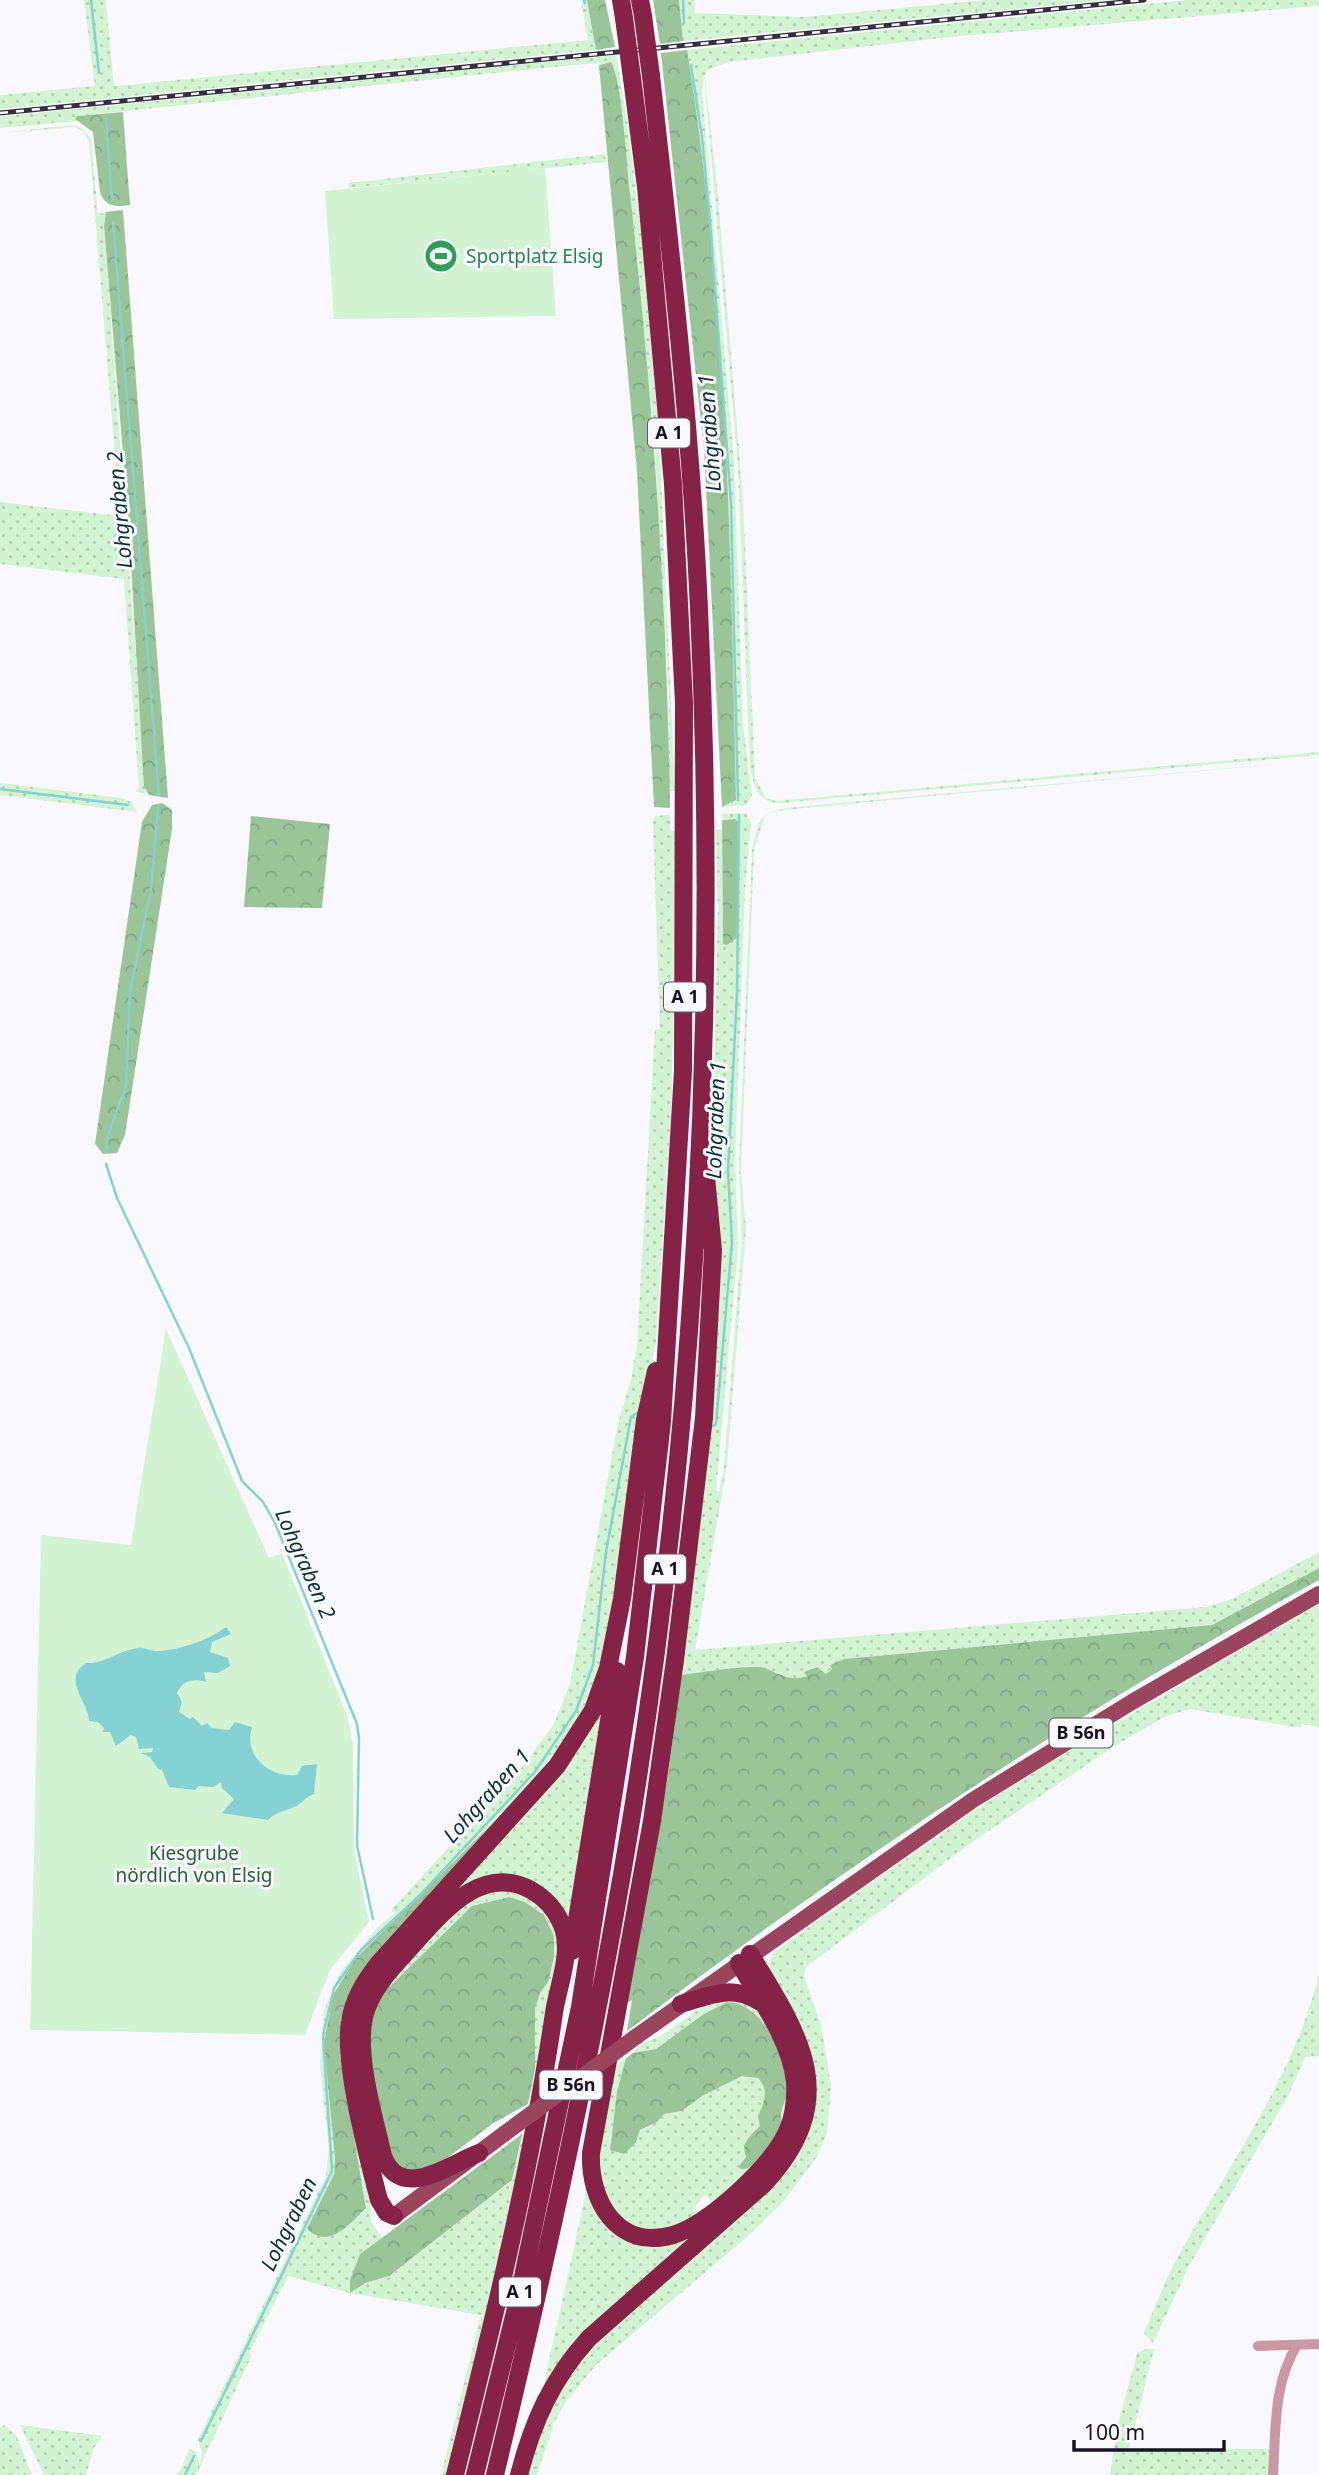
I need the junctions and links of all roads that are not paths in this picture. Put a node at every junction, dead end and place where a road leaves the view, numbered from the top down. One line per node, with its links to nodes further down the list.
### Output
1 (641, 8): 3 (highway, A 1, bridge)
2 (622, 9): 4 (highway, A 1, bridge)
3 (700, 1122): 8 (highway); 13 (highway, A 1)
4 (668, 1323): 6 (highway); 18 (highway, A 1)
5 (1319, 1594): 7 (main road, B 56n)
6 (622, 1599): 10 (highway); 12 (highway)
7 (745, 1959): 8 (highway); 9 (main road, B 56n); 21 (highway)
8 (761, 2002): 9 (highway)
9 (681, 2004): 11 (main road, B 56n, bridge)
10 (550, 2042): 11 (highway); 17 (highway)
11 (479, 2153): 12 (main road, B 56n)
12 (394, 2216)
13 (536, 2304): 19 (highway, A 1); 20 (highway)
14 (1319, 2344): 15 (street)
15 (1297, 2345): 16 (street); 22 (street)
16 (1258, 2346)
17 (455, 2475)
18 (475, 2475)
19 (495, 2475)
20 (512, 2475)
21 (519, 2475)
22 (1273, 2475)

